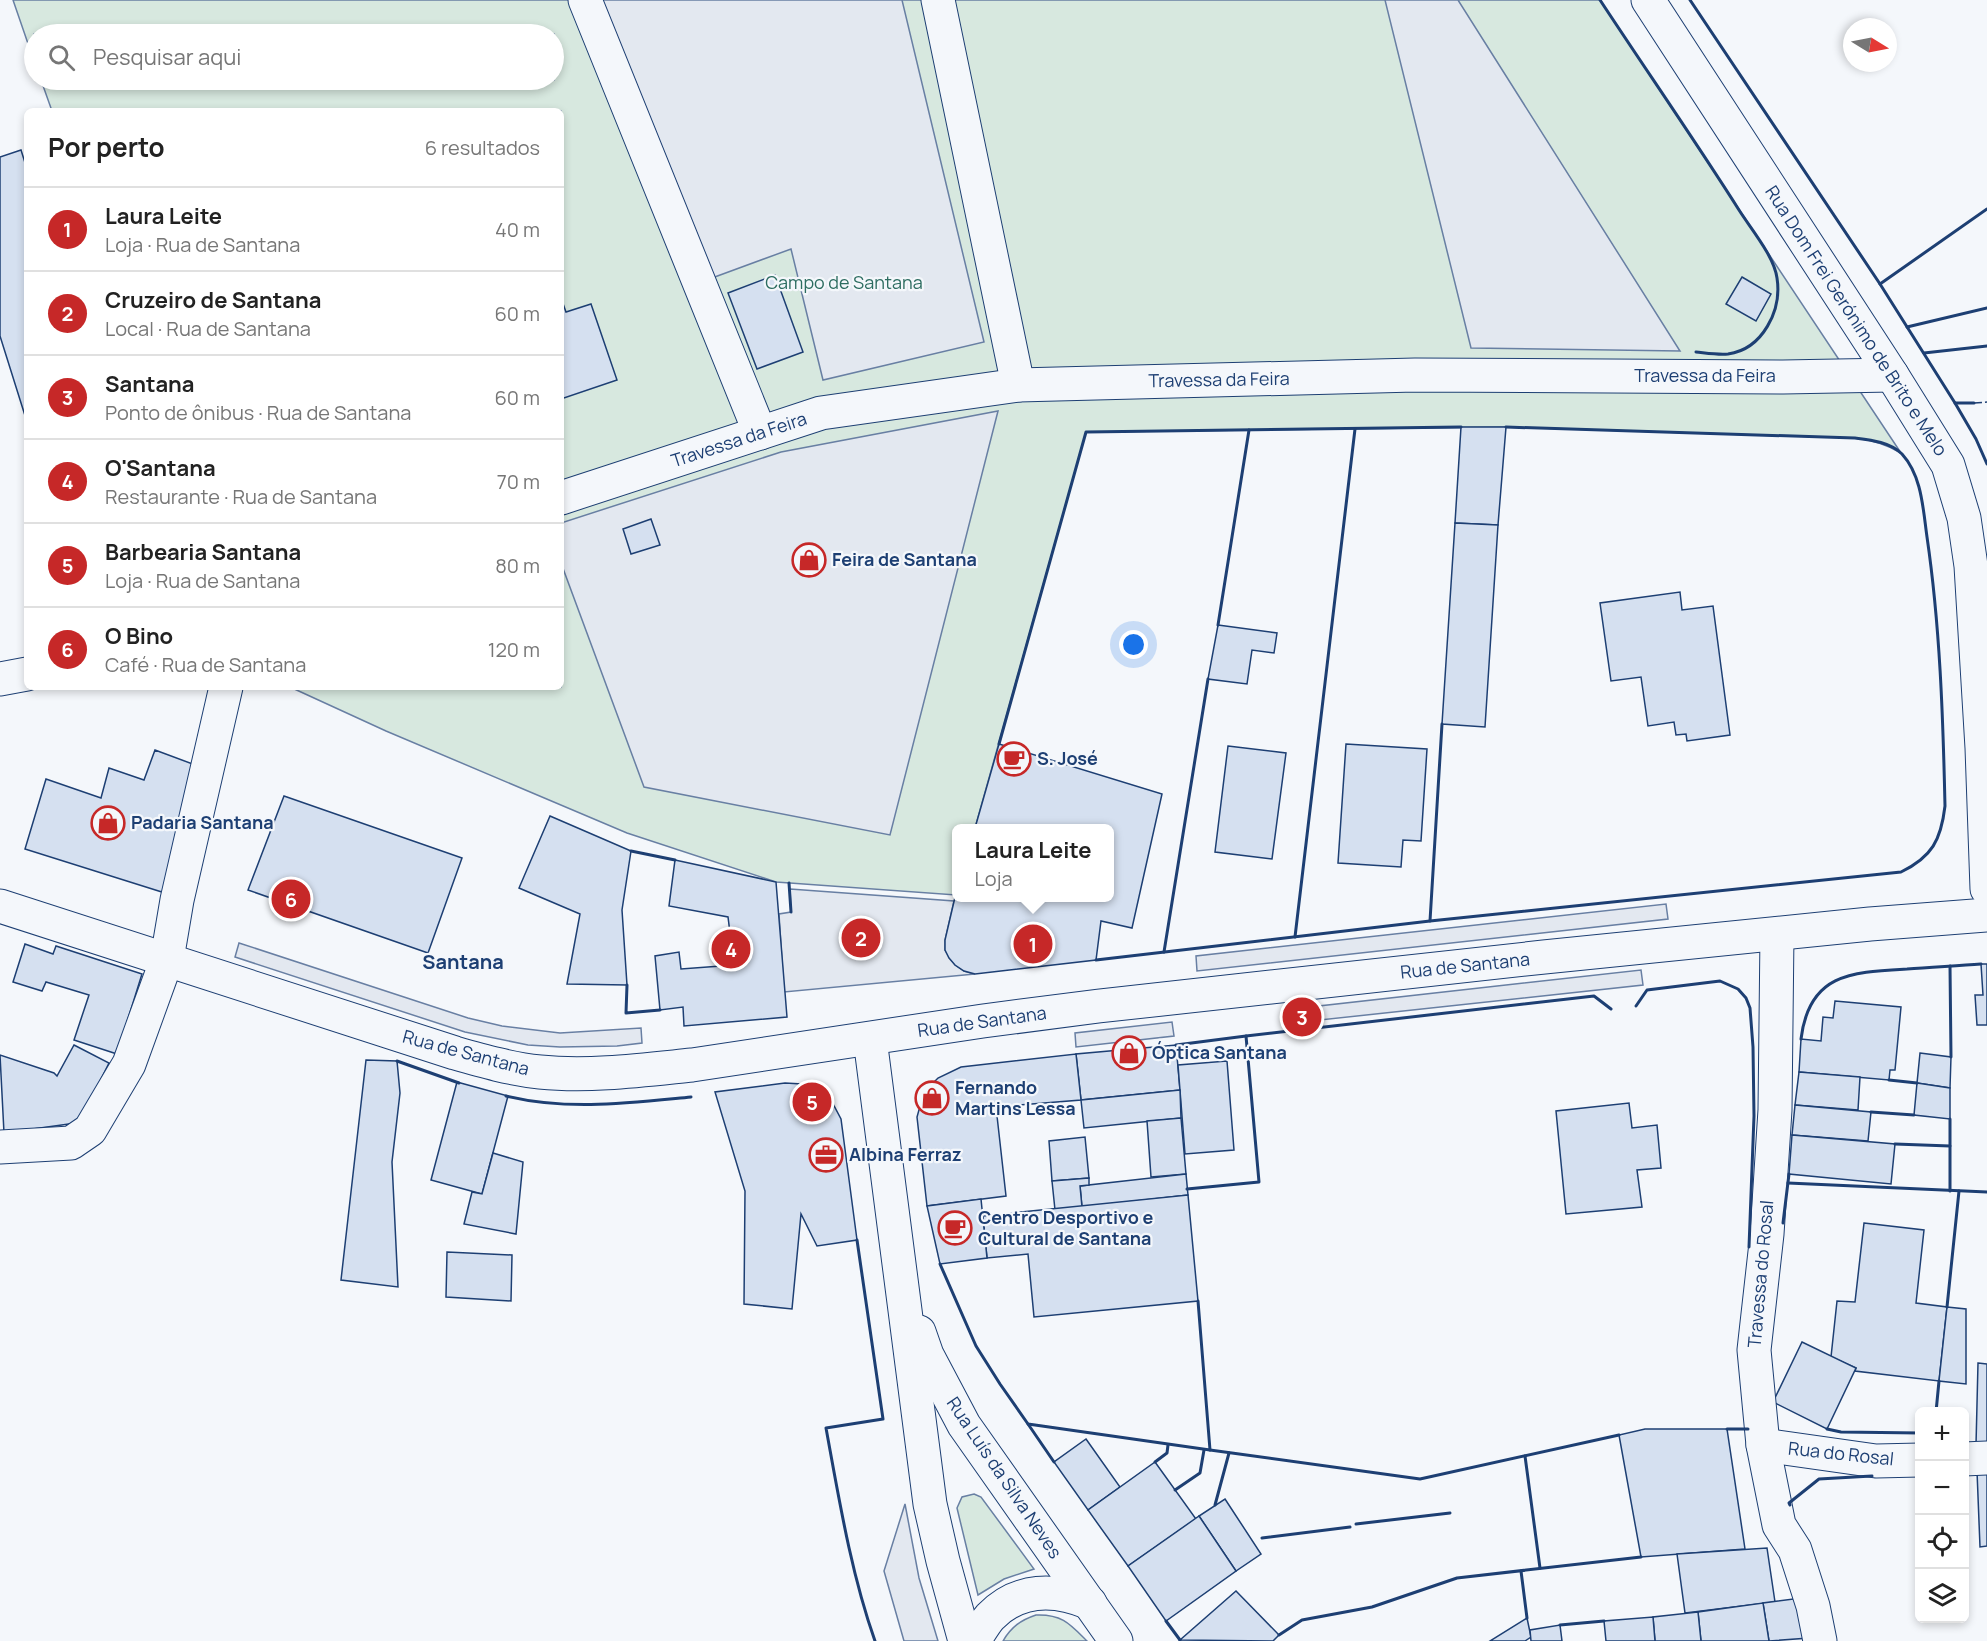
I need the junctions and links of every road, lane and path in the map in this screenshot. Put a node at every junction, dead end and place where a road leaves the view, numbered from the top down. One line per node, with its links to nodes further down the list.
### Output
1 (585, 0): 6 (main road)
2 (938, 0): 5 (main road)
3 (1648, 0): 4 (main road, Rua Dom Frei Gerónimo de Brito e Melo)
4 (1892, 375): 5 (main road, Travessa da Feira); 11 (main road, Rua Dom Frei Gerónimo de Brito e Melo)
5 (1018, 385): 6 (main road, Travessa da Feira)
6 (760, 433): 7 (main road, Travessa da Feira)
7 (564, 497)
8 (24, 675): 9 (main road)
9 (0, 679)
10 (225, 690): 15 (main road)
11 (1987, 889)
12 (0, 906): 15 (main road, Rua de Santana)
13 (1987, 915): 14 (main road, Rua de Santana)
14 (1777, 934): 16 (main road, Rua de Santana); 19 (main road, Travessa do Rosal)
15 (167, 960): 16 (main road, Rua de Santana); 17 (main road)
16 (870, 1039): 18 (main road, Rua Luís da Silva Neves)
17 (0, 1147)
18 (900, 1270): 23 (main road, Rua Luís da Silva Neves); 24 (main road, Rua Luís da Silva Neves)
19 (1763, 1444): 22 (main road, Rua do Rosal); 27 (main road, Travessa do Rosal)
20 (1987, 1458): 21 (main road)
21 (1969, 1459)
22 (1915, 1460)
23 (1090, 1602): 25 (main road); 26 (main road, Rua Luís da Silva Neves)
24 (965, 1641)
25 (974, 1641)
26 (1116, 1641)
27 (1820, 1641)

